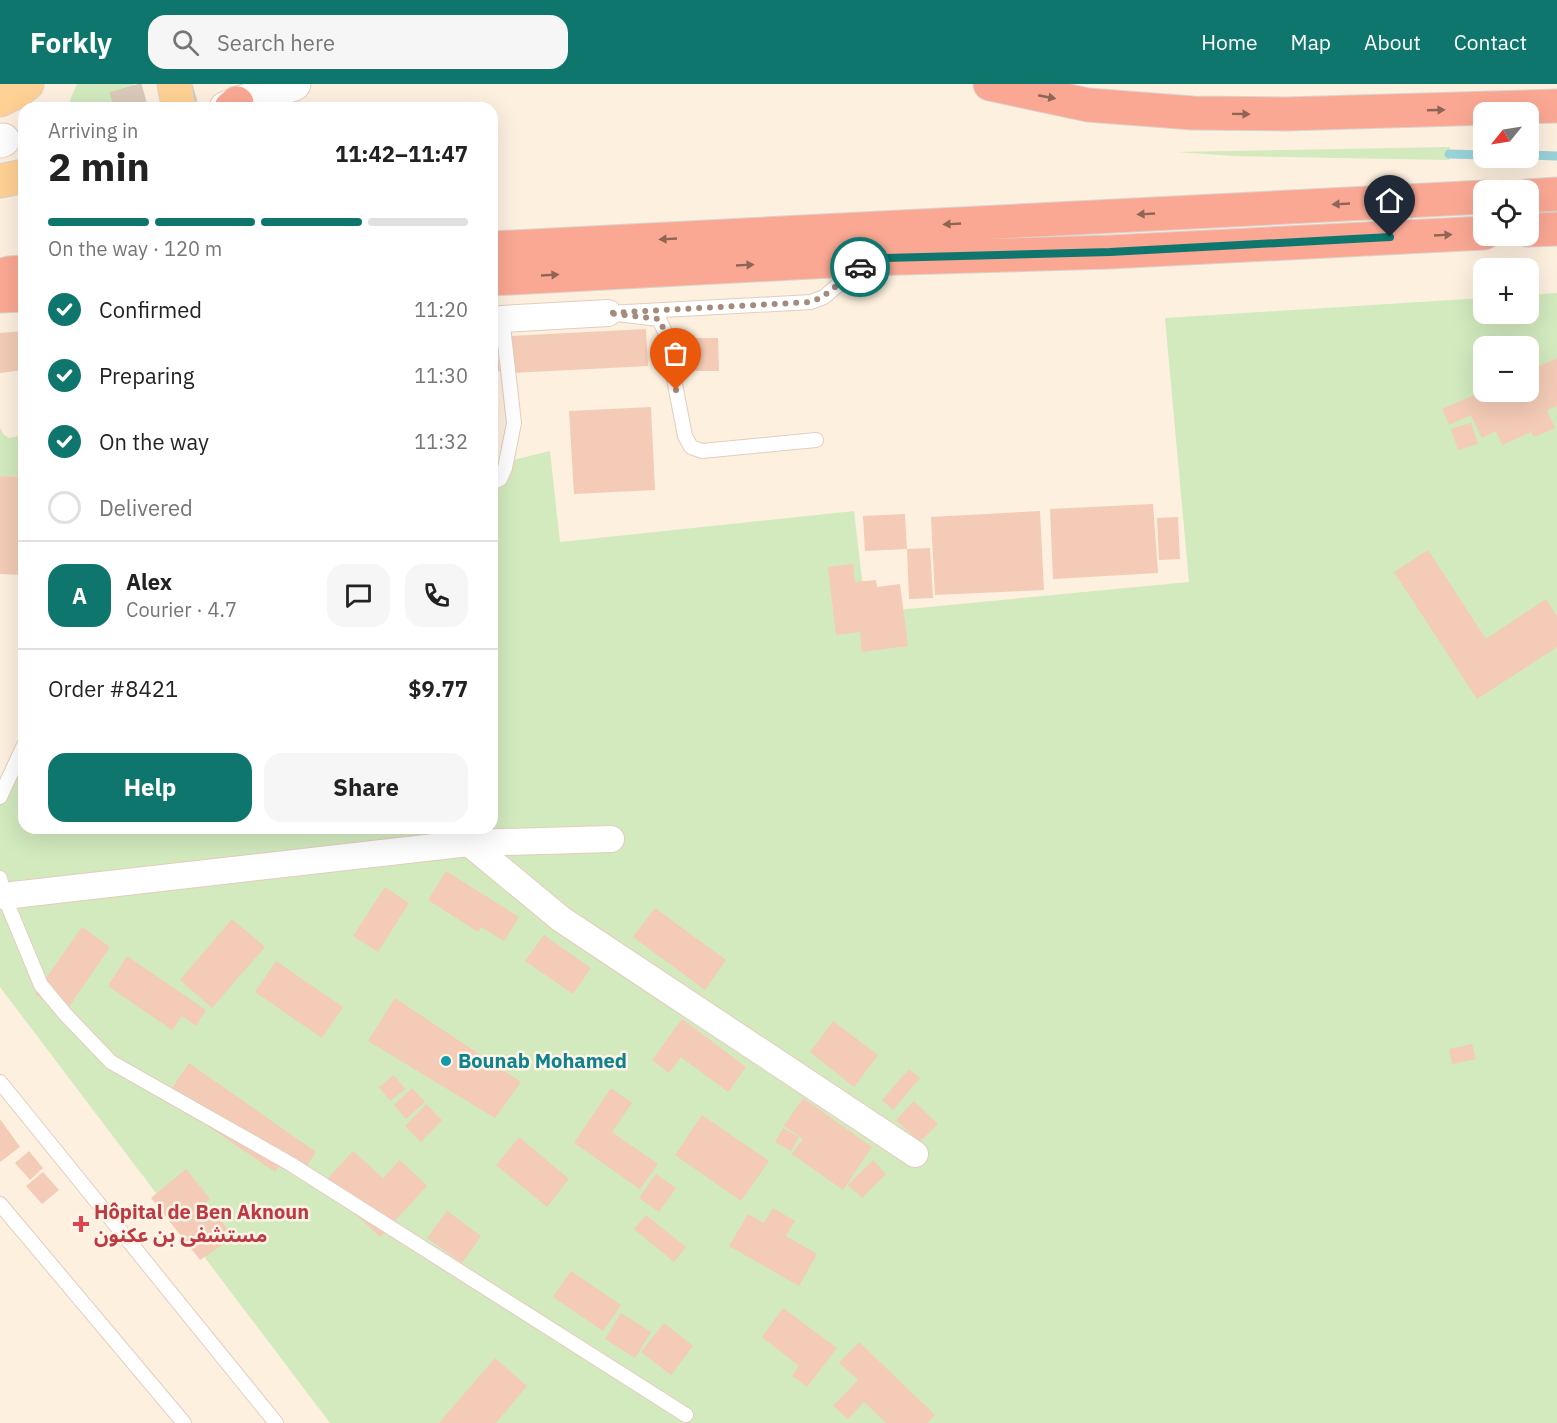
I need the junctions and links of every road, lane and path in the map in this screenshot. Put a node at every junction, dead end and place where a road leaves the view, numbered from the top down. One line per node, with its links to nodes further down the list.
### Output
1 (27, 84): 6 (main road)
2 (36, 84): 7 (main road)
3 (174, 84): 8 (main road)
4 (294, 84): 9 (main road)
5 (990, 84): 10 (highway, one-way to 10)
6 (0, 100)
7 (32, 102)
8 (177, 102)
9 (242, 102)
10 (1557, 106)
11 (18, 178): 12 (main road)
12 (0, 181)
13 (1557, 194): 14 (highway)
14 (1539, 195)
15 (1473, 198): 19 (highway, one-way to 19)
16 (1557, 229): 17 (highway)
17 (1539, 230)
18 (1473, 234): 20 (highway, one-way to 18)
19 (498, 248)
20 (885, 258): 23 (highway, one-way to 20); 26 (lane)
21 (18, 272): 22 (highway)
22 (0, 276)
23 (498, 279)
24 (18, 295): 25 (highway)
25 (0, 296)
26 (608, 313): 27 (street); 29 (lane)
27 (498, 319)
28 (498, 331): 30 (lane)
29 (816, 440)
30 (498, 480)
31 (18, 758): 32 (lane)
32 (0, 797)
33 (611, 839): 34 (street)
34 (468, 843): 35 (street); 37 (street)
35 (2, 887): 39 (lane)
36 (0, 1082): 41 (lane)
37 (915, 1154)
38 (0, 1204): 40 (lane)
39 (686, 1415)
40 (184, 1423)
41 (276, 1423)

